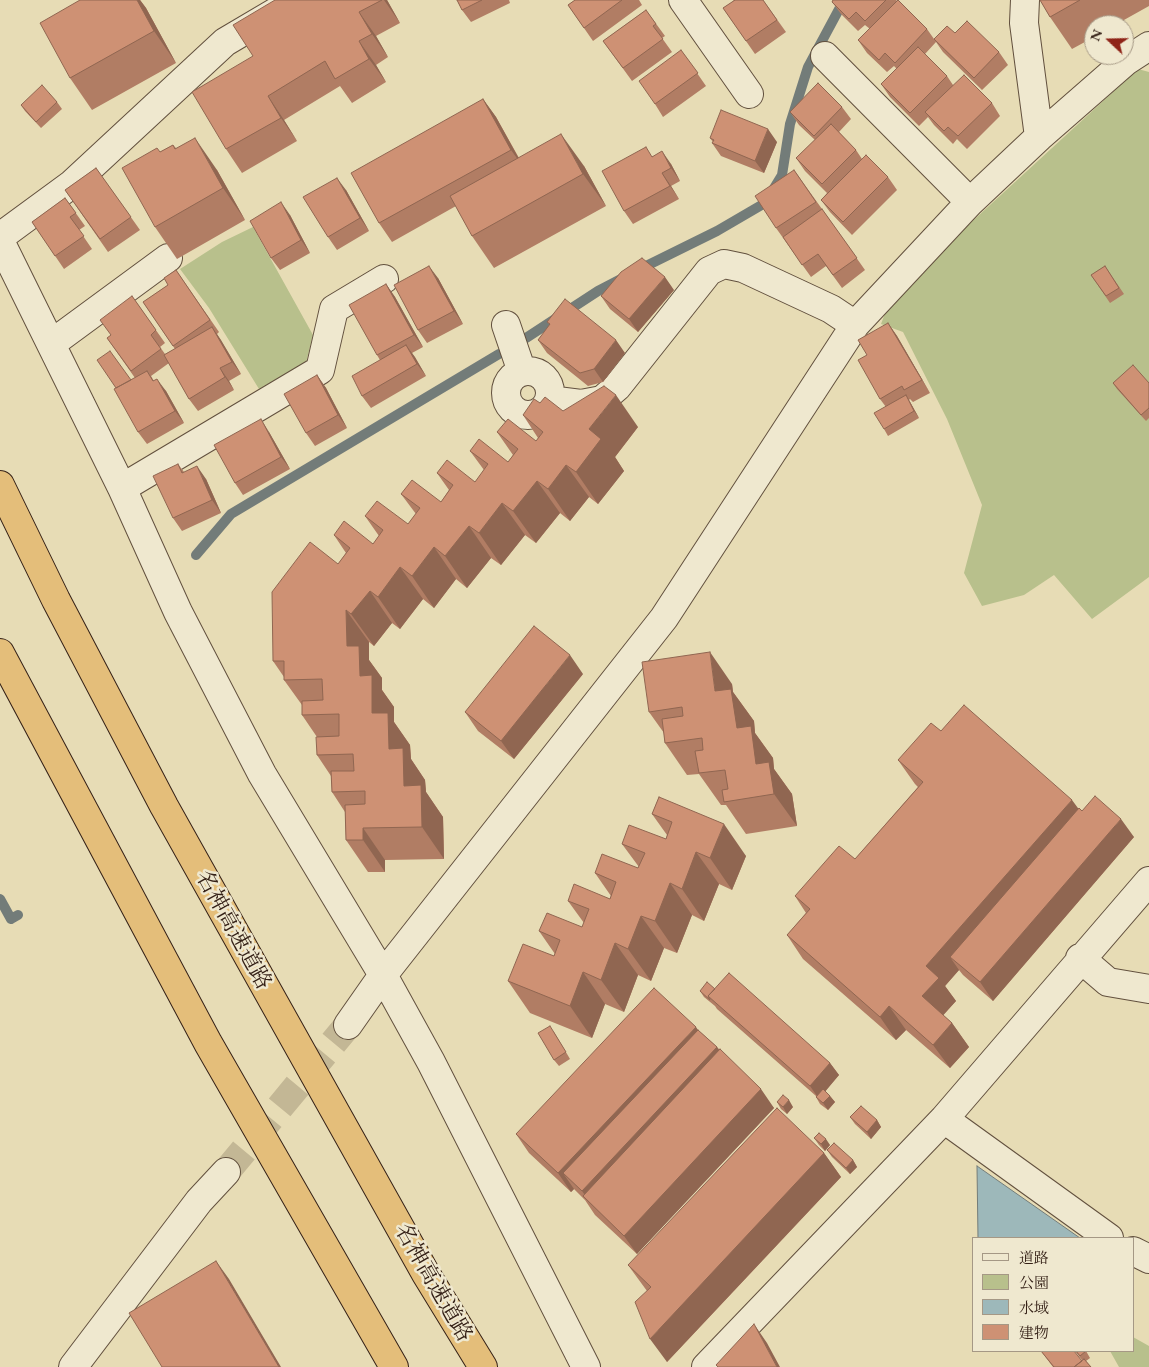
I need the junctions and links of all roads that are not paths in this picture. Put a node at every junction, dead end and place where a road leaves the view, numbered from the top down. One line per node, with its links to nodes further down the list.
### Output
1 (296, 0): 9 (street)
2 (683, 0): 6 (street)
3 (1025, 0): 7 (street)
4 (1149, 46): 7 (street)
5 (825, 56): 8 (street)
6 (749, 94)
7 (1039, 137): 8 (street)
8 (970, 202): 13 (street)
9 (0, 236)
10 (0, 241): 15 (street)
11 (168, 258): 15 (street)
12 (384, 279): 19 (street)
13 (855, 325): 17 (street); 23 (street)
14 (506, 326): 16 (street)
15 (51, 344): 19 (street)
16 (522, 372): 17 (street); 17 (street)
17 (549, 400)
18 (0, 485): 33 (highway, 名神高速道路)
19 (122, 488): 23 (street)
20 (0, 653): 32 (highway)
21 (1149, 881): 22 (street)
22 (1080, 958): 24 (street); 26 (street)
23 (383, 975): 25 (street); 34 (street)
24 (1149, 989)
25 (348, 1025)
26 (944, 1119): 28 (street); 35 (street)
27 (226, 1172): 31 (street)
28 (1109, 1237)
29 (1134, 1252): 30 (street)
30 (1149, 1259)
31 (73, 1367)
32 (394, 1367)
33 (482, 1367)
34 (586, 1367)
35 (706, 1367)

